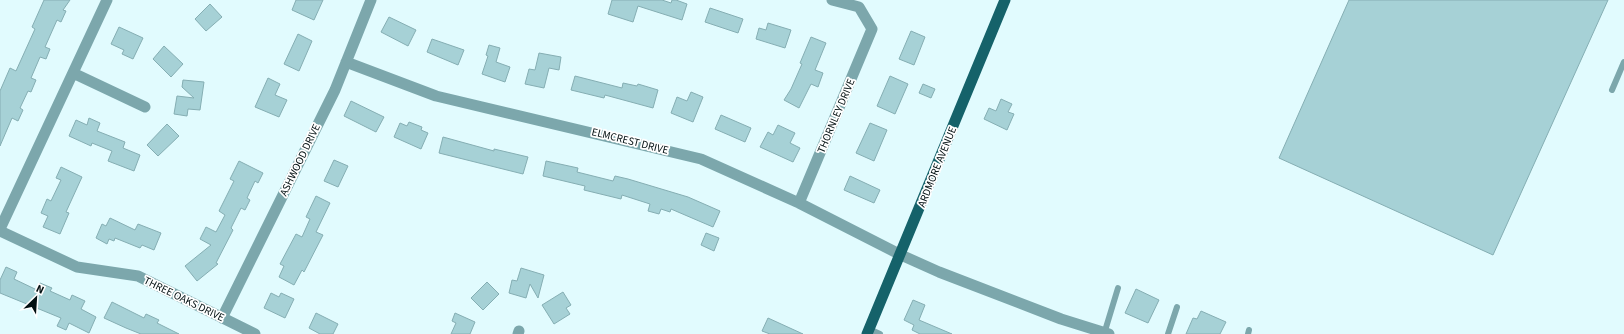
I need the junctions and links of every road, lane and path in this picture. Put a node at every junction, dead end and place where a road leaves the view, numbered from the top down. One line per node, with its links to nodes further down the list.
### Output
1 (107, 0): 7 (street)
2 (371, 0): 5 (street, ASHWOOD DRIVE)
3 (832, 0): 10 (street, THORNLEY DRIVE)
4 (1005, 0): 12 (main road, ARDMORE AVENUE)
5 (346, 62): 10 (street, ELMCREST DRIVE); 15 (street, ASHWOOD DRIVE)
6 (1624, 62): 8 (lane)
7 (73, 72): 9 (street); 11 (street)
8 (1612, 90)
9 (145, 107)
10 (799, 203): 12 (street, ELMCREST DRIVE)
11 (0, 230): 15 (street, THREE OAKS DRIVE)
12 (901, 255): 16 (main road, ARDMORE AVENUE); 19 (street, ELMCREST DRIVE)
13 (1118, 288): 19 (lane)
14 (1177, 307): 20 (lane)
15 (222, 318): 17 (street, THREE OAKS DRIVE)
16 (868, 331): 18 (lane)
17 (255, 334)
18 (880, 334)
19 (1106, 334)
20 (1168, 334)

